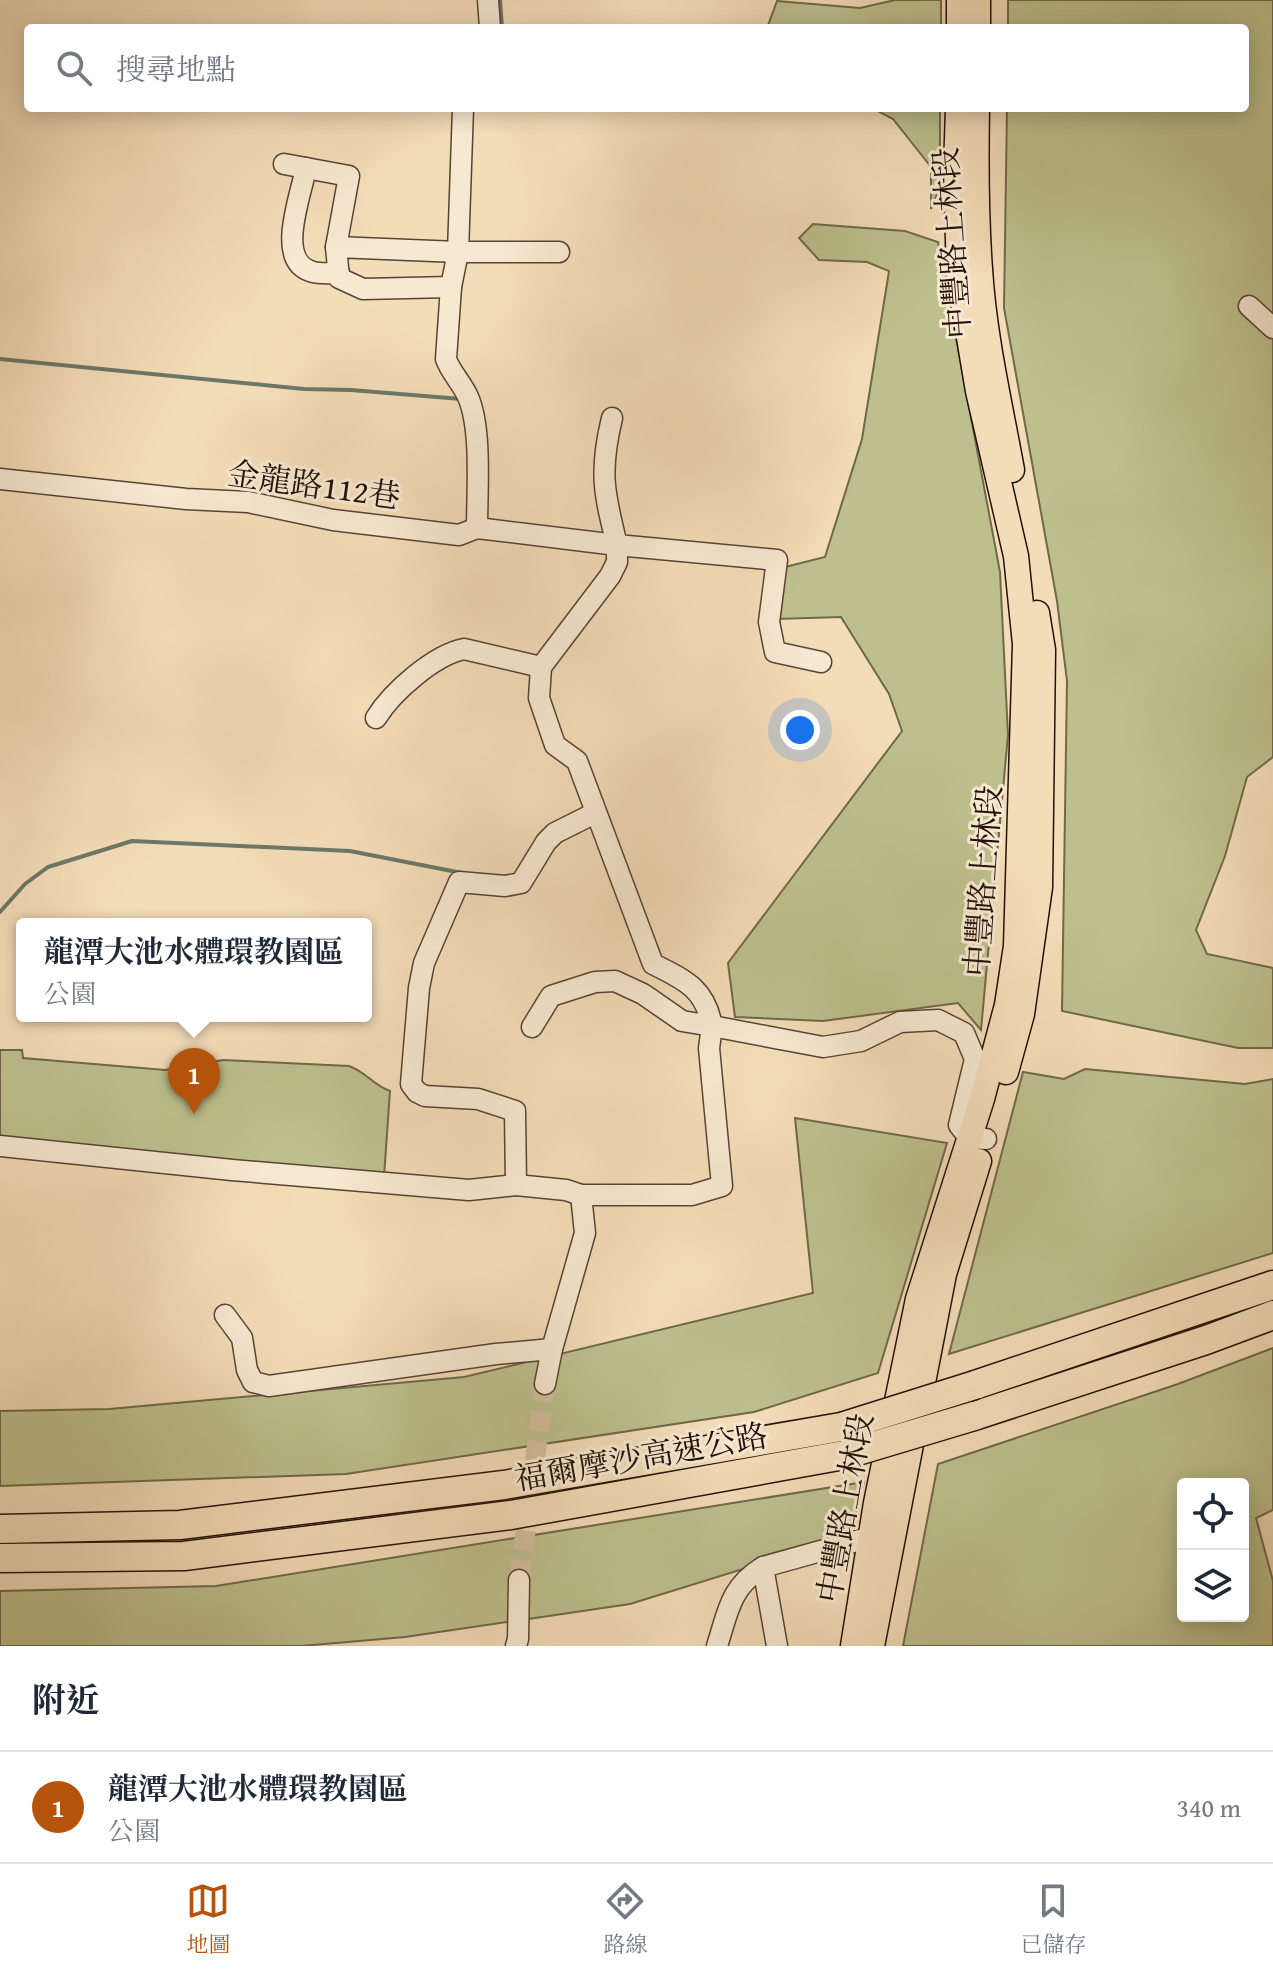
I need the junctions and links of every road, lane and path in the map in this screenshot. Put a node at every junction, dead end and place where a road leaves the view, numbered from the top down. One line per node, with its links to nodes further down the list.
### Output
1 (488, 0): 4 (street)
2 (959, 0): 5 (main road)
3 (978, 0): 6 (main road)
4 (490, 24)
5 (959, 24)
6 (978, 24)
7 (463, 112): 13 (street)
8 (958, 112): 29 (main road, 中豐路上林段)
9 (977, 112): 29 (main road, 中豐路上林段)
10 (284, 164): 11 (street)
11 (306, 168): 12 (street); 15 (street)
12 (336, 247): 13 (street); 15 (street)
13 (458, 252): 14 (street); 16 (street)
14 (559, 252)
15 (339, 273): 16 (street)
16 (451, 287): 21 (street)
17 (1249, 306): 18 (street)
18 (1273, 328)
19 (612, 418): 22 (street)
20 (0, 479): 21 (street, 金龍路112巷)
21 (477, 528): 22 (street, 金龍路112巷)
22 (617, 545): 23 (street, 金龍路112巷); 24 (street)
23 (821, 662)
24 (541, 667): 25 (street); 26 (street)
25 (376, 718)
26 (595, 813): 27 (street); 31 (street)
27 (712, 1026): 28 (street); 29 (street); 32 (street)
28 (532, 1027)
29 (978, 1138): 39 (main road, 中豐路上林段); 47 (main road, 中豐路上林段)
30 (0, 1146): 31 (street)
31 (516, 1185): 32 (street)
32 (581, 1195): 36 (street)
33 (1273, 1285): 38 (highway, 福爾摩沙高速公路, bridge)
34 (225, 1315): 36 (street)
35 (1273, 1315): 40 (highway, 福爾摩沙高速公路, bridge)
36 (552, 1349): 37 (street)
37 (545, 1384)
38 (0, 1529)
39 (871, 1537): 41 (street); 46 (main road, 中豐路上林段)
40 (0, 1558)
41 (763, 1567): 44 (street); 45 (street)
42 (519, 1580): 43 (street)
43 (516, 1646)
44 (717, 1646)
45 (777, 1646)
46 (853, 1646)
47 (872, 1646)

